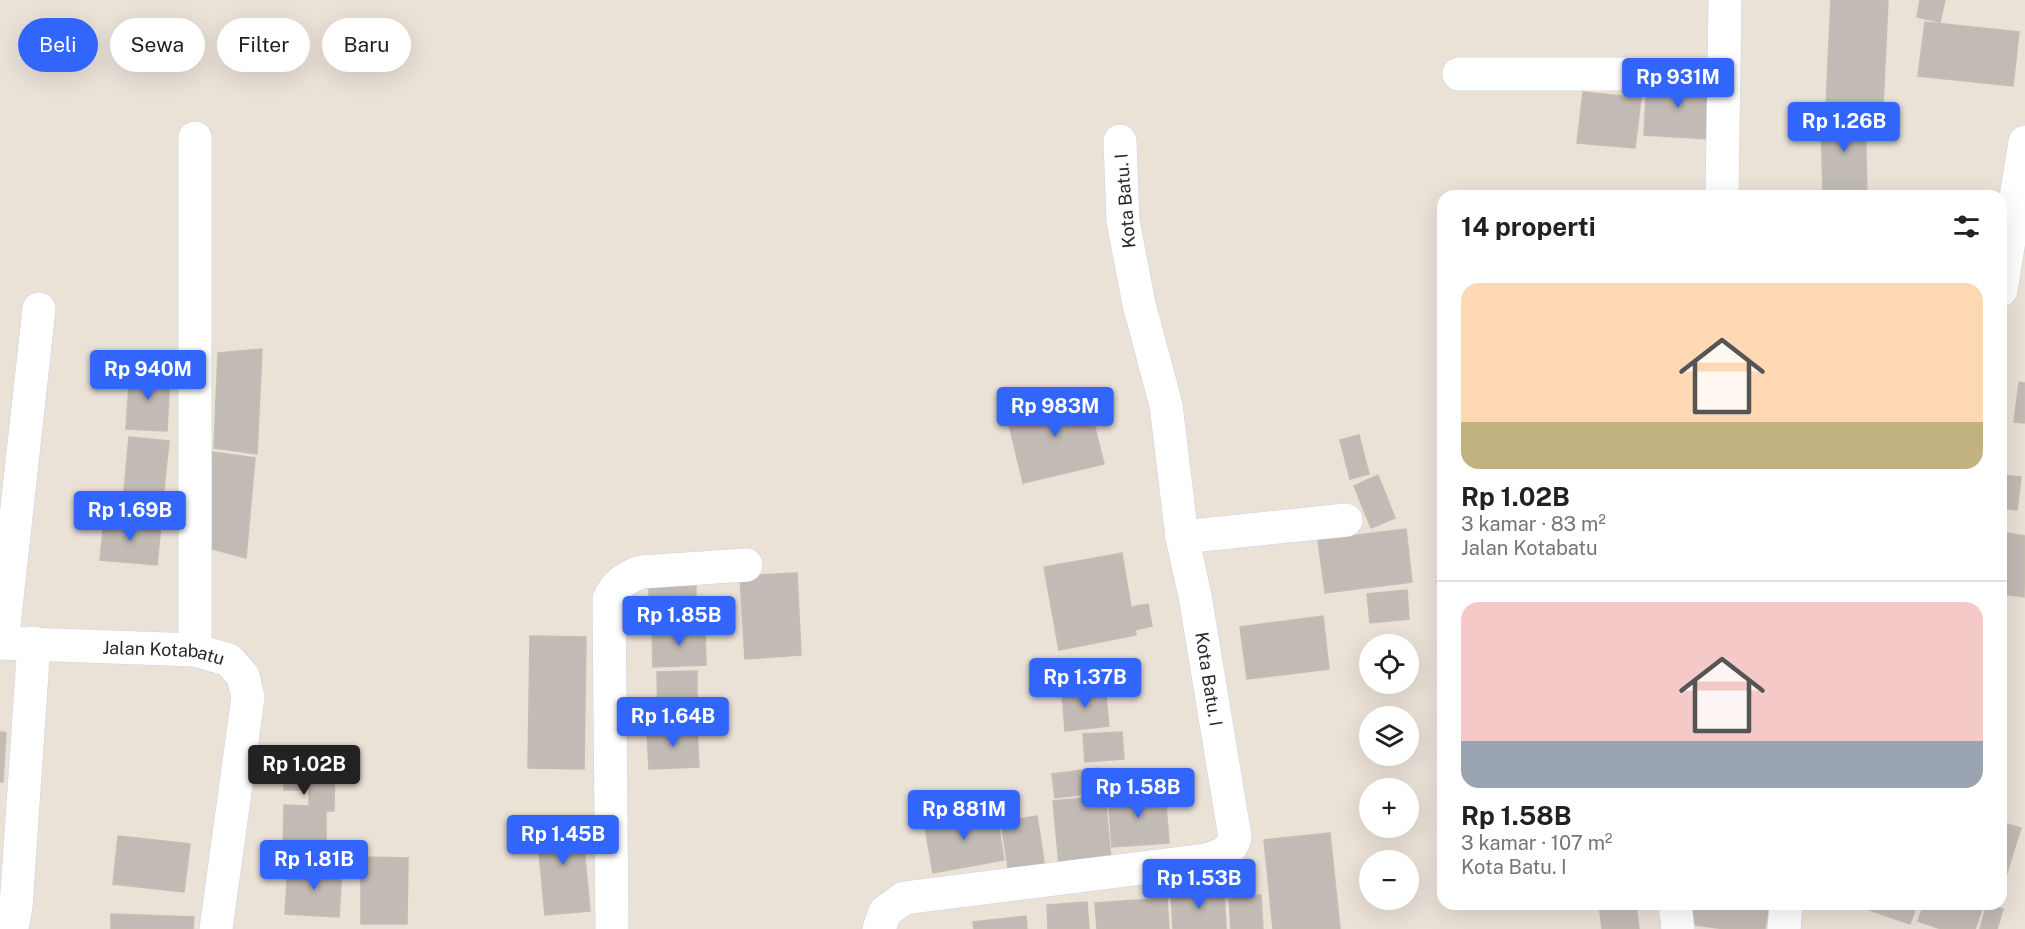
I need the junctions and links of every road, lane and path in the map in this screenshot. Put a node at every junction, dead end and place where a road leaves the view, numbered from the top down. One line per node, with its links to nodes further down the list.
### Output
1 (1725, 0): 3 (street)
2 (1459, 74): 3 (street)
3 (1724, 74): 7 (street)
4 (195, 138): 14 (street)
5 (1120, 141): 11 (street, Kota Batu. I)
6 (2025, 142): 8 (street)
7 (1722, 190)
8 (2007, 253)
9 (39, 309): 13 (street)
10 (1346, 520): 11 (street)
11 (1182, 537): 20 (street, Kota Batu. I)
12 (746, 565): 19 (street)
13 (12, 643): 14 (street, Jalan Kotabatu); 17 (street)
14 (195, 650): 18 (street, Jalan Kotabatu)
15 (1676, 910): 21 (street)
16 (1786, 910): 22 (street)
17 (9, 929)
18 (216, 929)
19 (612, 929)
20 (879, 929)
21 (1678, 929)
22 (1784, 929)

